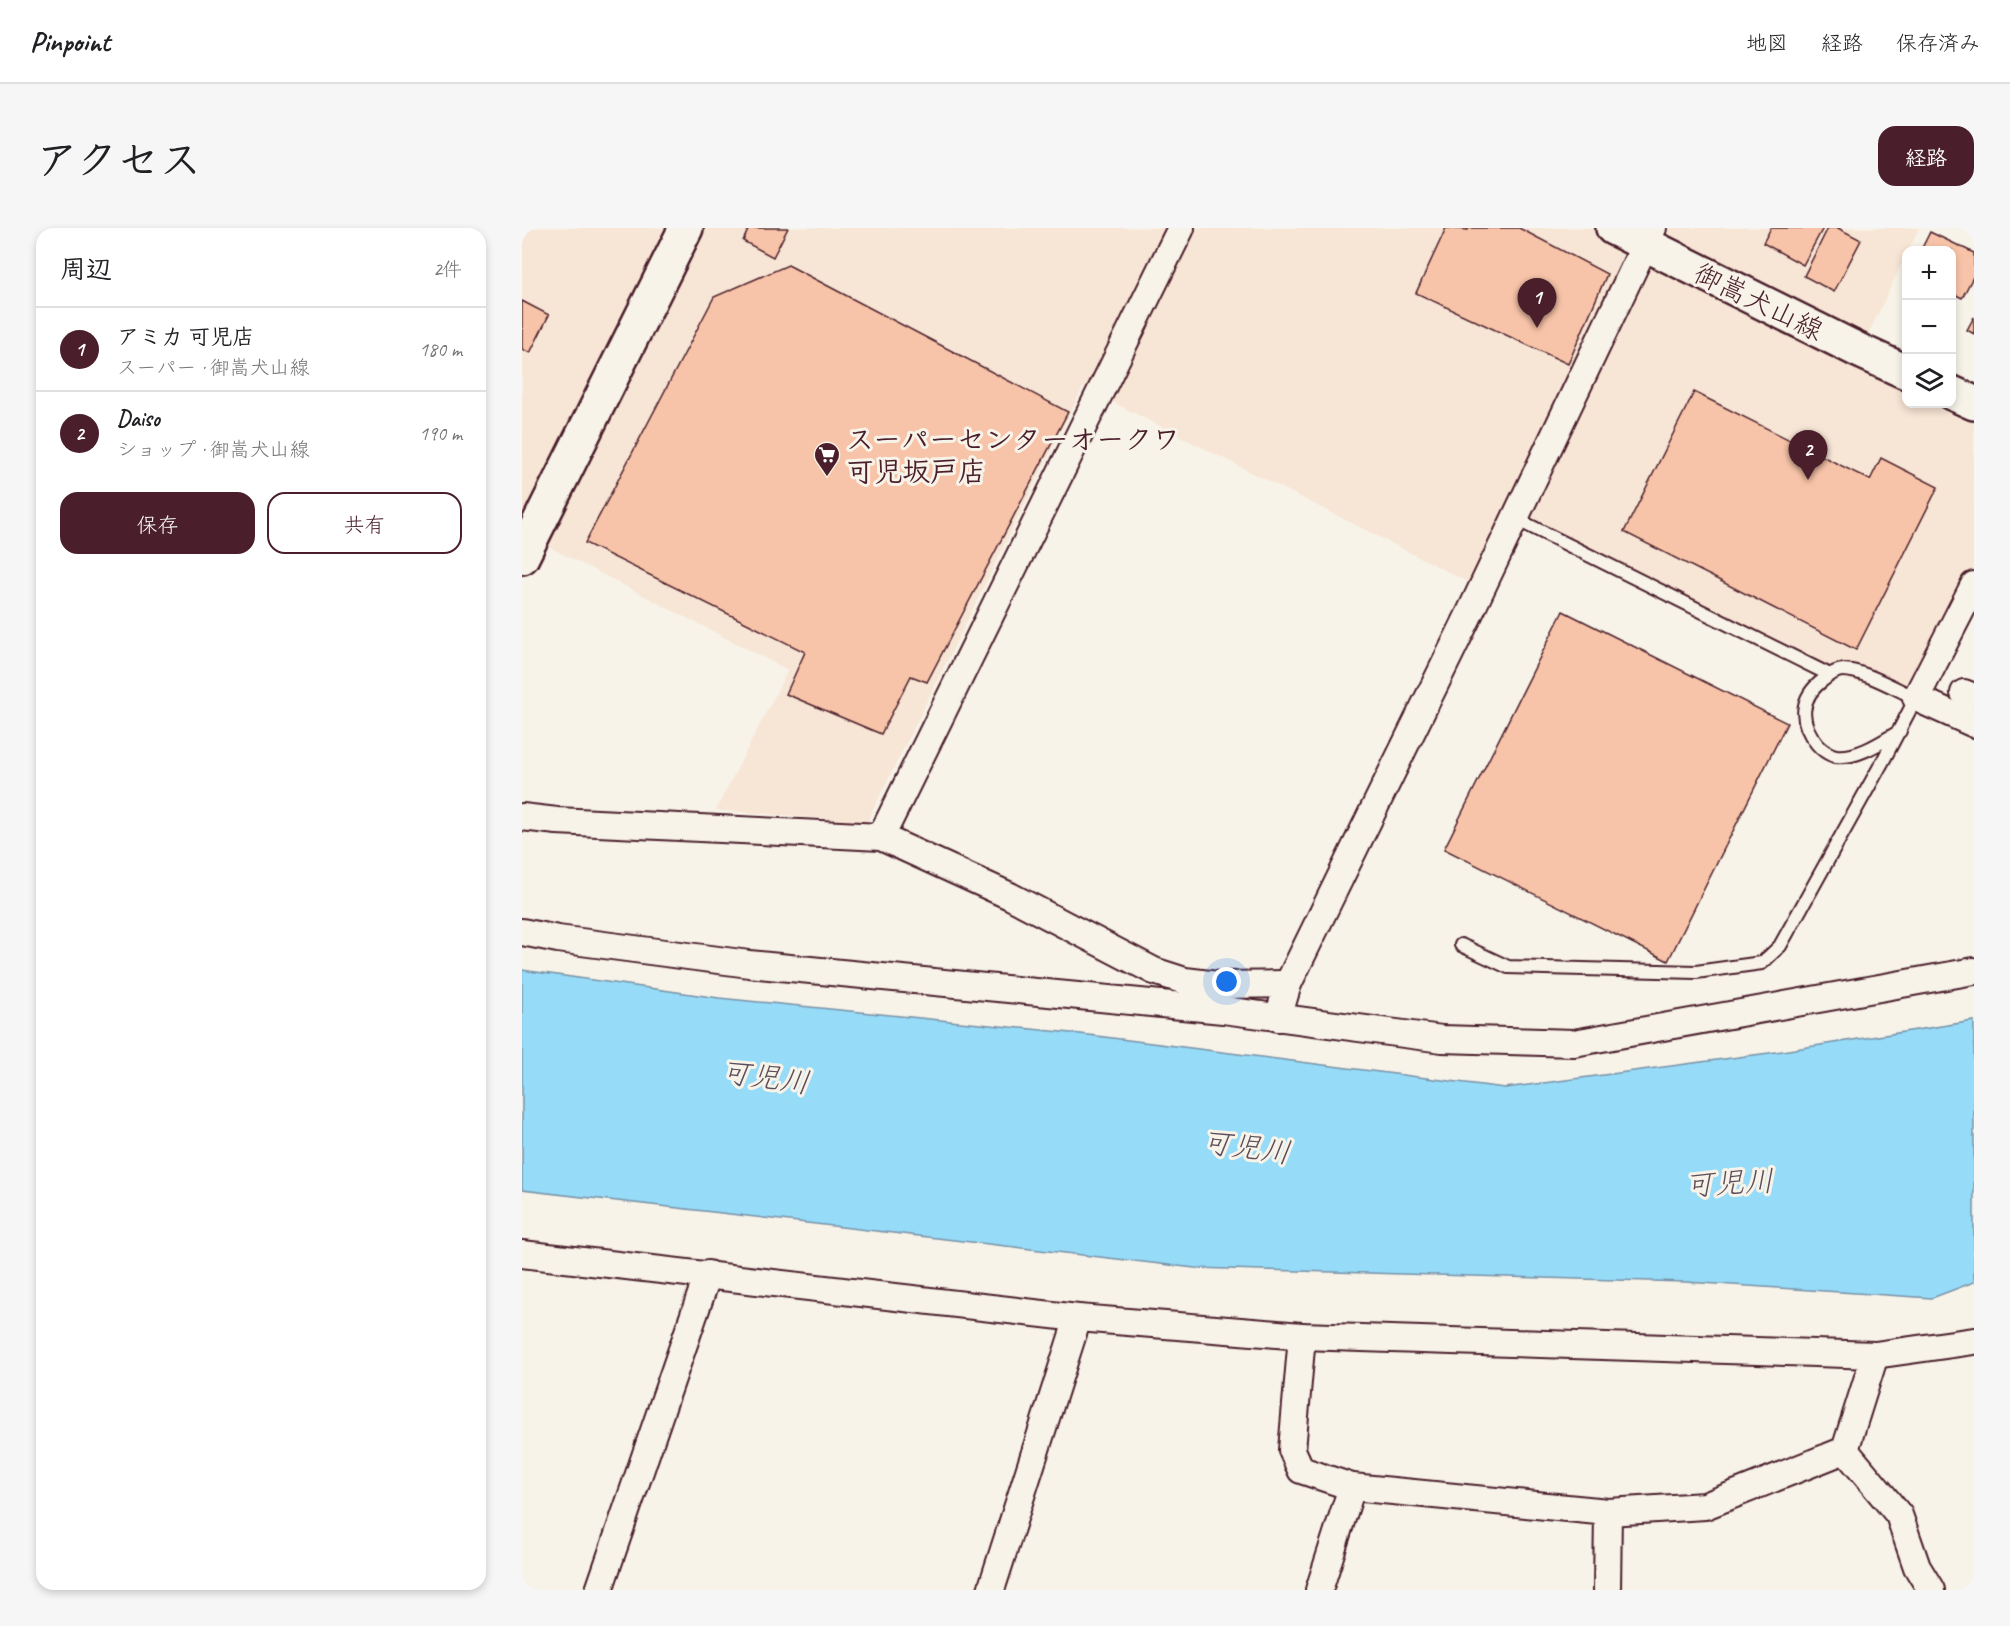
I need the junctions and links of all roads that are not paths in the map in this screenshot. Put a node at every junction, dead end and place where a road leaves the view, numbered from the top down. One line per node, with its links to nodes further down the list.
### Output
1 (686, 228): 9 (street)
2 (1181, 228): 16 (street)
3 (1613, 228): 4 (street, 御嵩犬山線)
4 (1650, 236): 5 (street, 御嵩犬山線); 8 (street)
5 (1902, 370)
6 (1956, 395): 7 (street)
7 (1974, 403)
8 (1514, 518): 11 (lane); 20 (street)
9 (522, 557)
10 (1974, 585): 12 (street)
11 (1830, 675): 12 (lane); 14 (lane)
12 (1916, 698): 13 (street); 14 (lane)
13 (1974, 724)
14 (1900, 731): 18 (lane)
15 (522, 818): 16 (street)
16 (880, 837): 20 (street)
17 (522, 932): 21 (street)
18 (1461, 945)
19 (1974, 971): 21 (street)
20 (1288, 984): 21 (street)
21 (1278, 1018)
22 (522, 1254): 23 (street)
23 (708, 1274): 24 (street); 31 (street)
24 (1078, 1318): 25 (street); 32 (street)
25 (1302, 1336): 27 (street); 29 (street)
26 (1974, 1341): 27 (street)
27 (1875, 1355): 28 (street)
28 (1845, 1450): 30 (street); 35 (street)
29 (1352, 1487): 30 (street); 33 (street)
30 (1608, 1512): 34 (street)
31 (599, 1590)
32 (991, 1590)
33 (1319, 1590)
34 (1607, 1590)
35 (1931, 1590)

